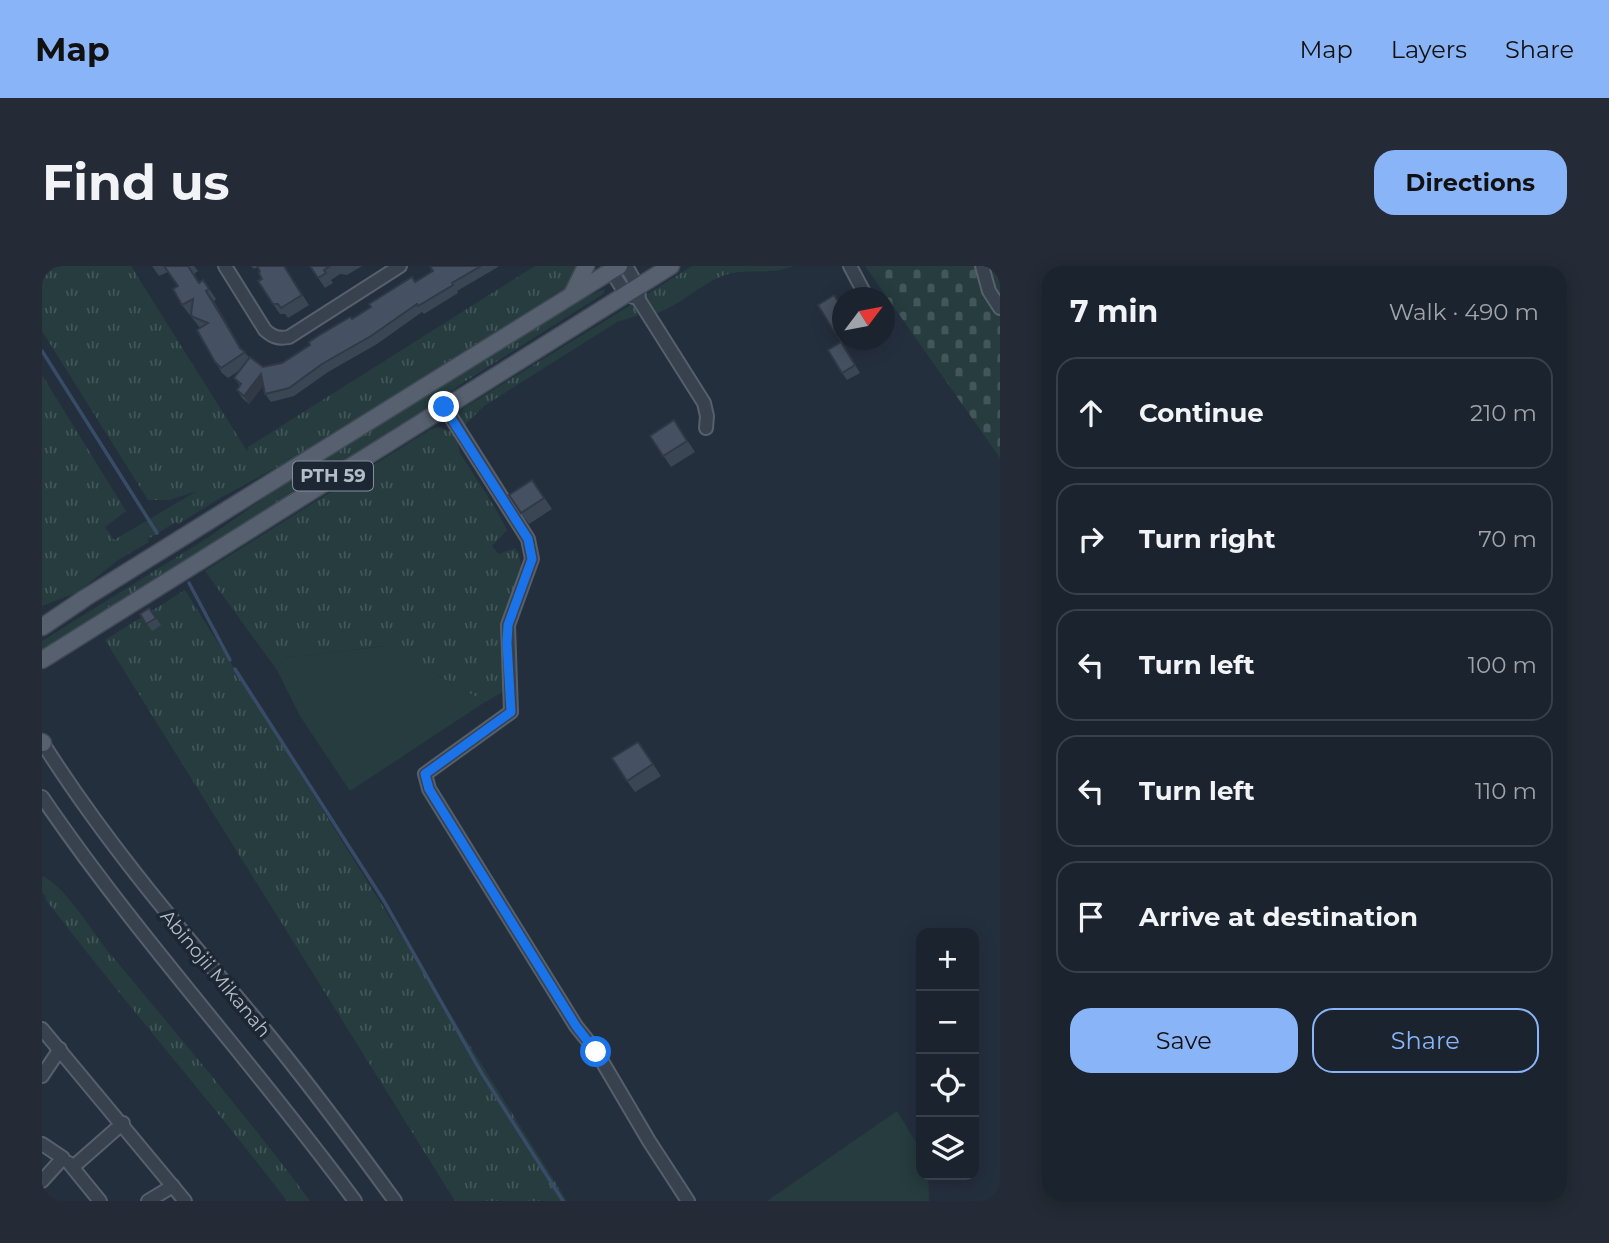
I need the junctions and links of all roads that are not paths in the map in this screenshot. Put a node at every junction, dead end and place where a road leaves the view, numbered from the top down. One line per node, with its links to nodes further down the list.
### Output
1 (225, 266): 2 (street)
2 (400, 266)
3 (586, 266): 10 (main road)
4 (671, 266): 9 (main road, PTH 59)
5 (850, 266): 8 (street)
6 (982, 266): 11 (street)
7 (616, 267): 9 (street); 10 (main road, PTH 59)
8 (861, 287)
9 (634, 294): 12 (main road, PTH 59); 13 (street)
10 (572, 296): 14 (main road, PTH 59)
11 (1000, 308)
12 (444, 407): 17 (main road, PTH 59); 34 (street)
13 (706, 428)
14 (85, 598): 15 (main road); 16 (main road, PTH 59)
15 (42, 611)
16 (42, 627)
17 (45, 660)
18 (42, 742): 33 (street, Abinojii Mikanah)
19 (42, 797): 32 (street, Abinojii Mikanah)
20 (42, 1028): 21 (street)
21 (60, 1049): 22 (street); 23 (street)
22 (42, 1076)
23 (123, 1123): 26 (street); 28 (street)
24 (42, 1144): 25 (street)
25 (63, 1158): 26 (street); 27 (street)
26 (73, 1167): 29 (street)
27 (42, 1181)
28 (173, 1186): 30 (street); 31 (street)
29 (100, 1201)
30 (148, 1201)
31 (186, 1201)
32 (355, 1201)
33 (395, 1201)
34 (688, 1201)

